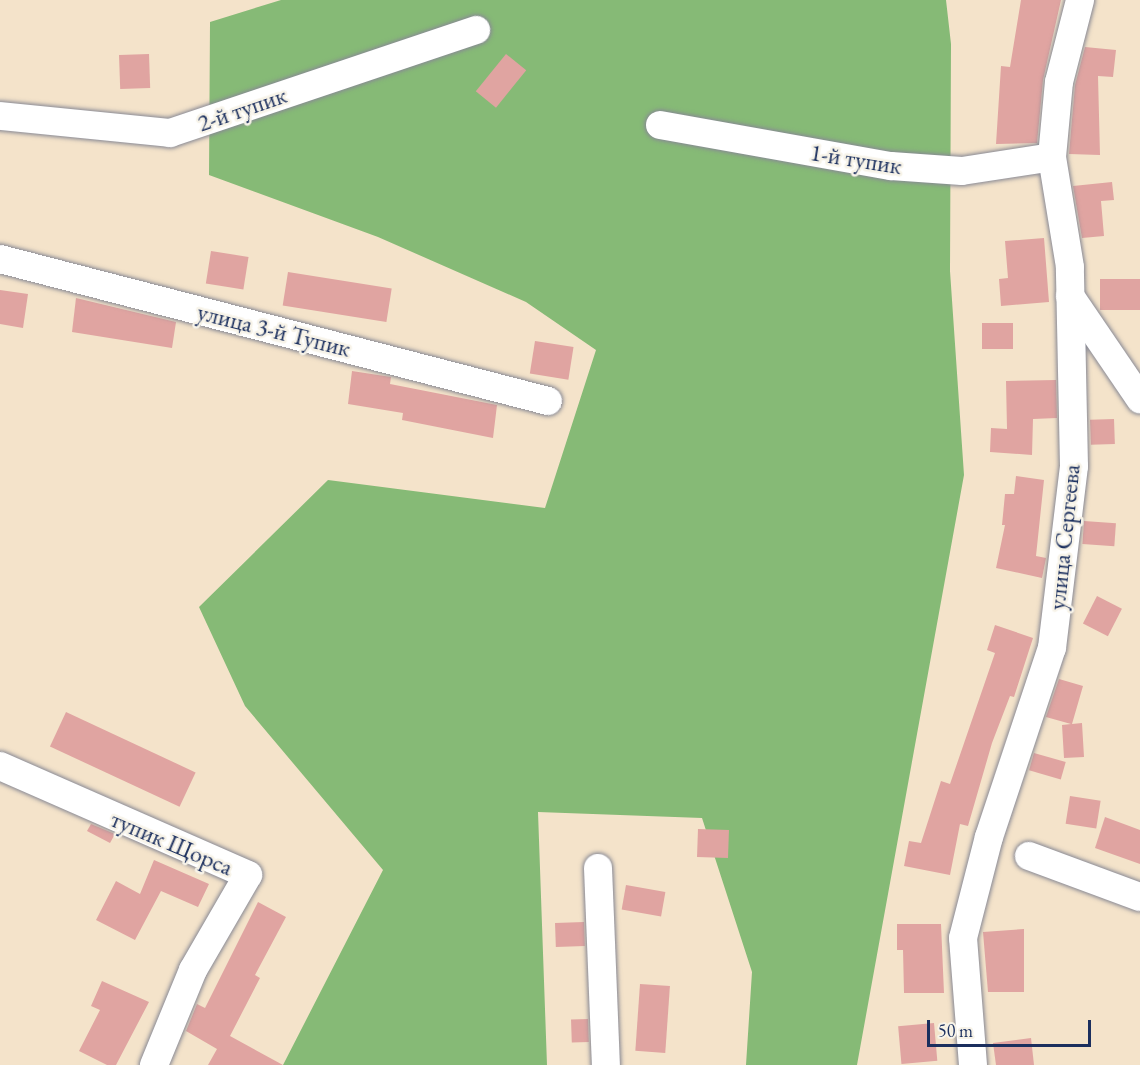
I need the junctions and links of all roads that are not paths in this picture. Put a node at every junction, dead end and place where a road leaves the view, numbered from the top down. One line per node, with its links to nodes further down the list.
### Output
1 (1080, 0): 5 (street, улица Сергеева)
2 (476, 30): 3 (street, 2-й тупик)
3 (0, 116)
4 (660, 125): 5 (street, 1-й тупик)
5 (1052, 157): 7 (street, улица Сергеева)
6 (0, 259): 9 (street, улица 3-й Тупик)
7 (1071, 296): 8 (street); 16 (street, улица Сергеева)
8 (1140, 399)
9 (548, 401)
10 (0, 766): 14 (street, тупик Щорса)
11 (1029, 856): 13 (street)
12 (598, 868): 15 (street)
13 (1140, 897)
14 (154, 1065)
15 (606, 1065)
16 (973, 1065)

